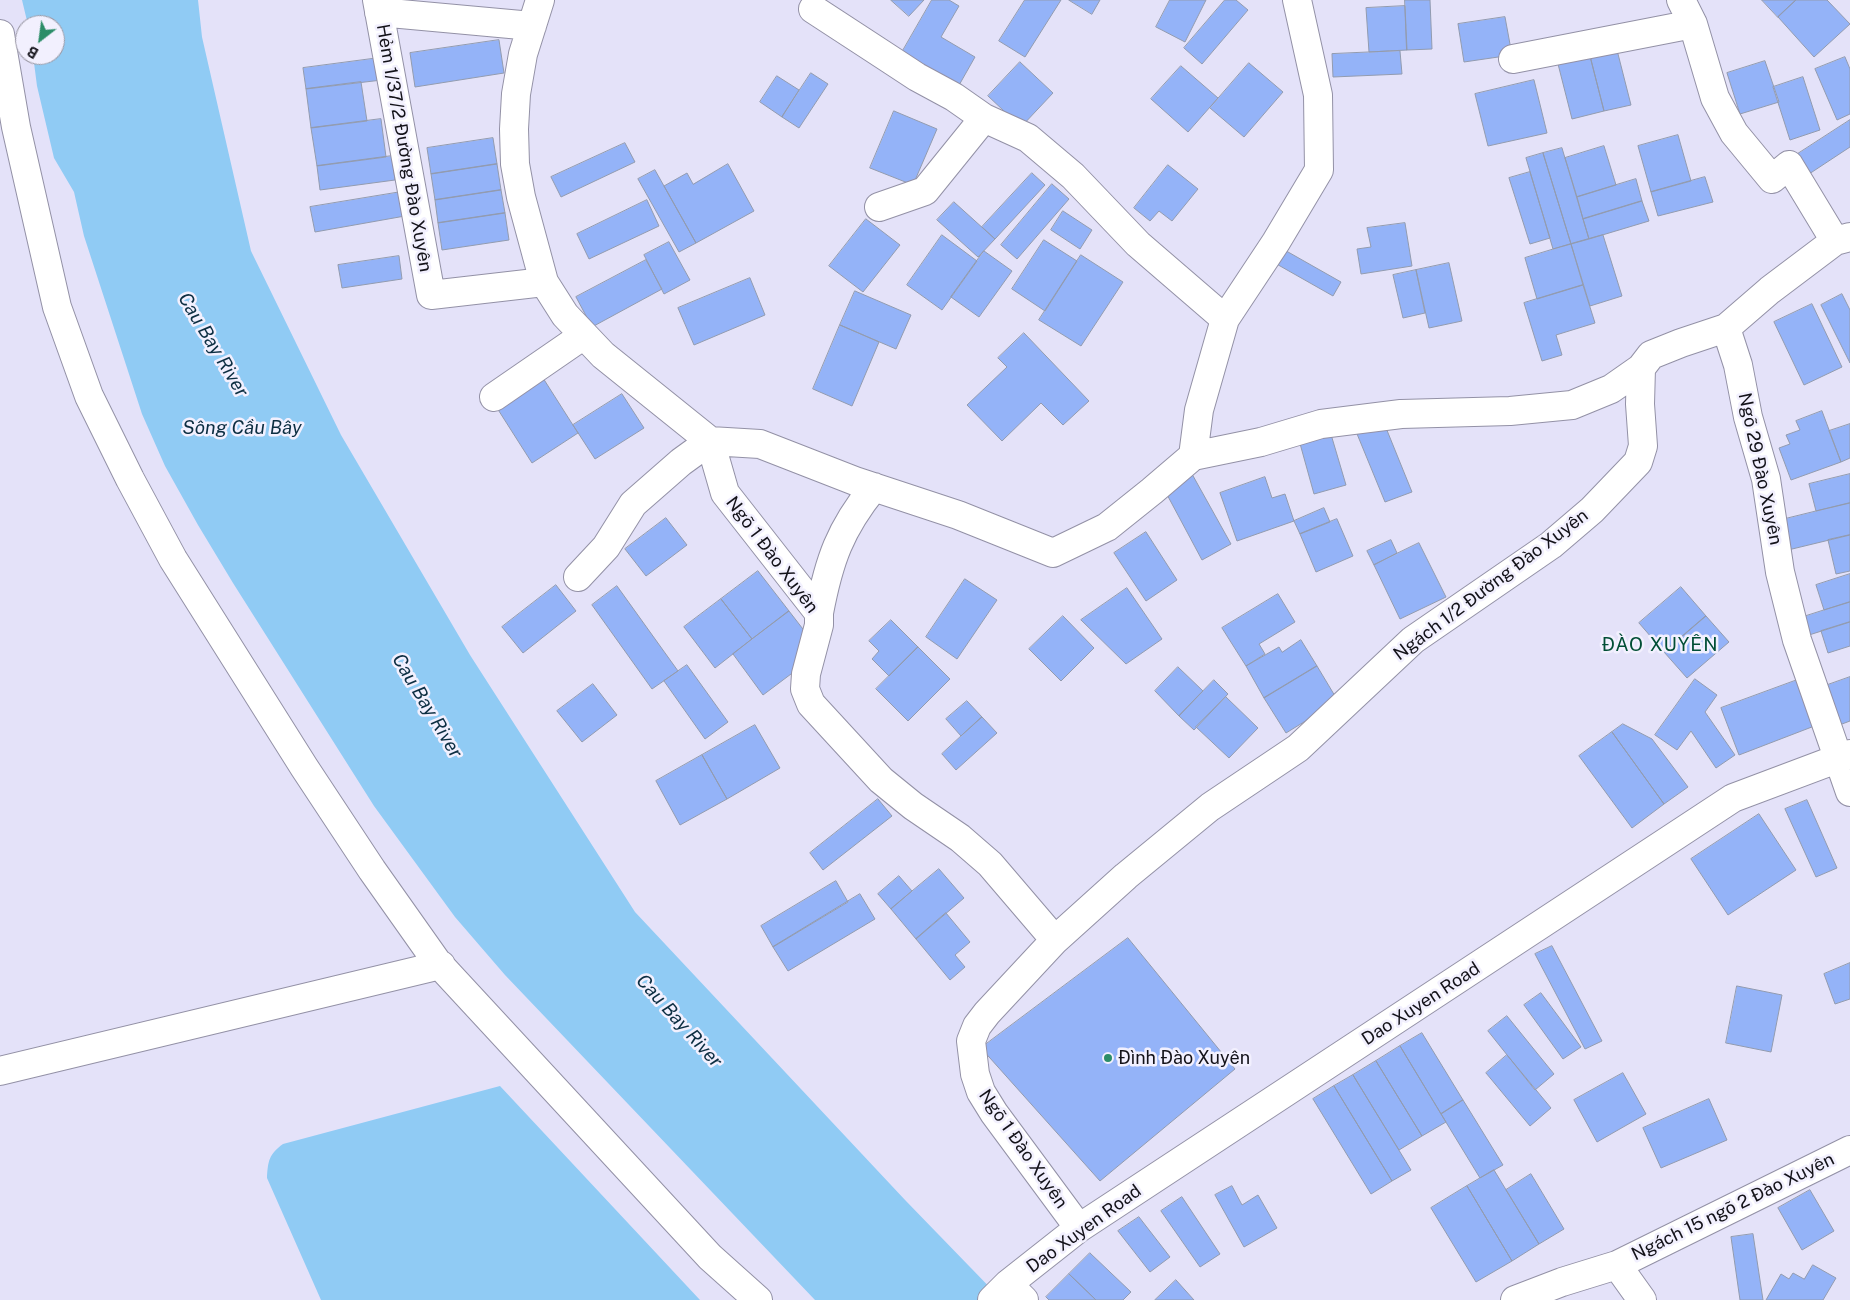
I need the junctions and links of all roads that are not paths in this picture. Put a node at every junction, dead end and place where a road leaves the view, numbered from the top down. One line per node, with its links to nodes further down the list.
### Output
1 (540, 0): 6 (street)
2 (1296, 0): 13 (street)
3 (378, 6): 6 (street); 12 (street, Hẻm 1/37/2 Đường Đào Xuyên)
4 (813, 9): 9 (street)
5 (1687, 12): 8 (street); 11 (street)
6 (532, 26): 12 (street)
7 (0, 34): 26 (street)
8 (1512, 59)
9 (984, 118): 10 (street); 13 (street)
10 (879, 207)
11 (1842, 239): 14 (street)
12 (544, 282): 15 (street)
13 (1225, 319): 19 (street)
14 (1726, 328): 16 (street); 23 (street, Ngõ 29 Đào Xuyên)
15 (584, 335): 17 (street); 18 (street)
16 (1641, 368): 19 (street); 25 (street, Ngách 1/2 Đường Đào Xuyên)
17 (494, 396)
18 (710, 441): 20 (street); 21 (street); 22 (street, Ngõ 1 Đào Xuyên)
19 (1192, 456): 20 (street)
20 (874, 487): 22 (street)
21 (578, 577)
22 (819, 613): 25 (street, Ngõ 1 Đào Xuyên)
23 (1843, 756): 24 (street, Ngõ 29 Đào Xuyên); 29 (street, Dao Xuyen Road)
24 (1850, 792)
25 (1055, 940): 29 (street, Ngõ 1 Đào Xuyên)
26 (441, 966): 27 (street); 32 (street)
27 (0, 1071)
28 (1850, 1150): 30 (street, Ngách 15 ngõ 2 Đào Xuyên)
29 (1079, 1228): 31 (street, Dao Xuyen Road)
30 (1617, 1265): 33 (street, Ngách 15 ngõ 2 Đào Xuyên); 34 (street, Ngách 15 ngõ 2 Đào Xuyên)
31 (1008, 1295)
32 (758, 1300)
33 (1516, 1300)
34 (1642, 1300)

